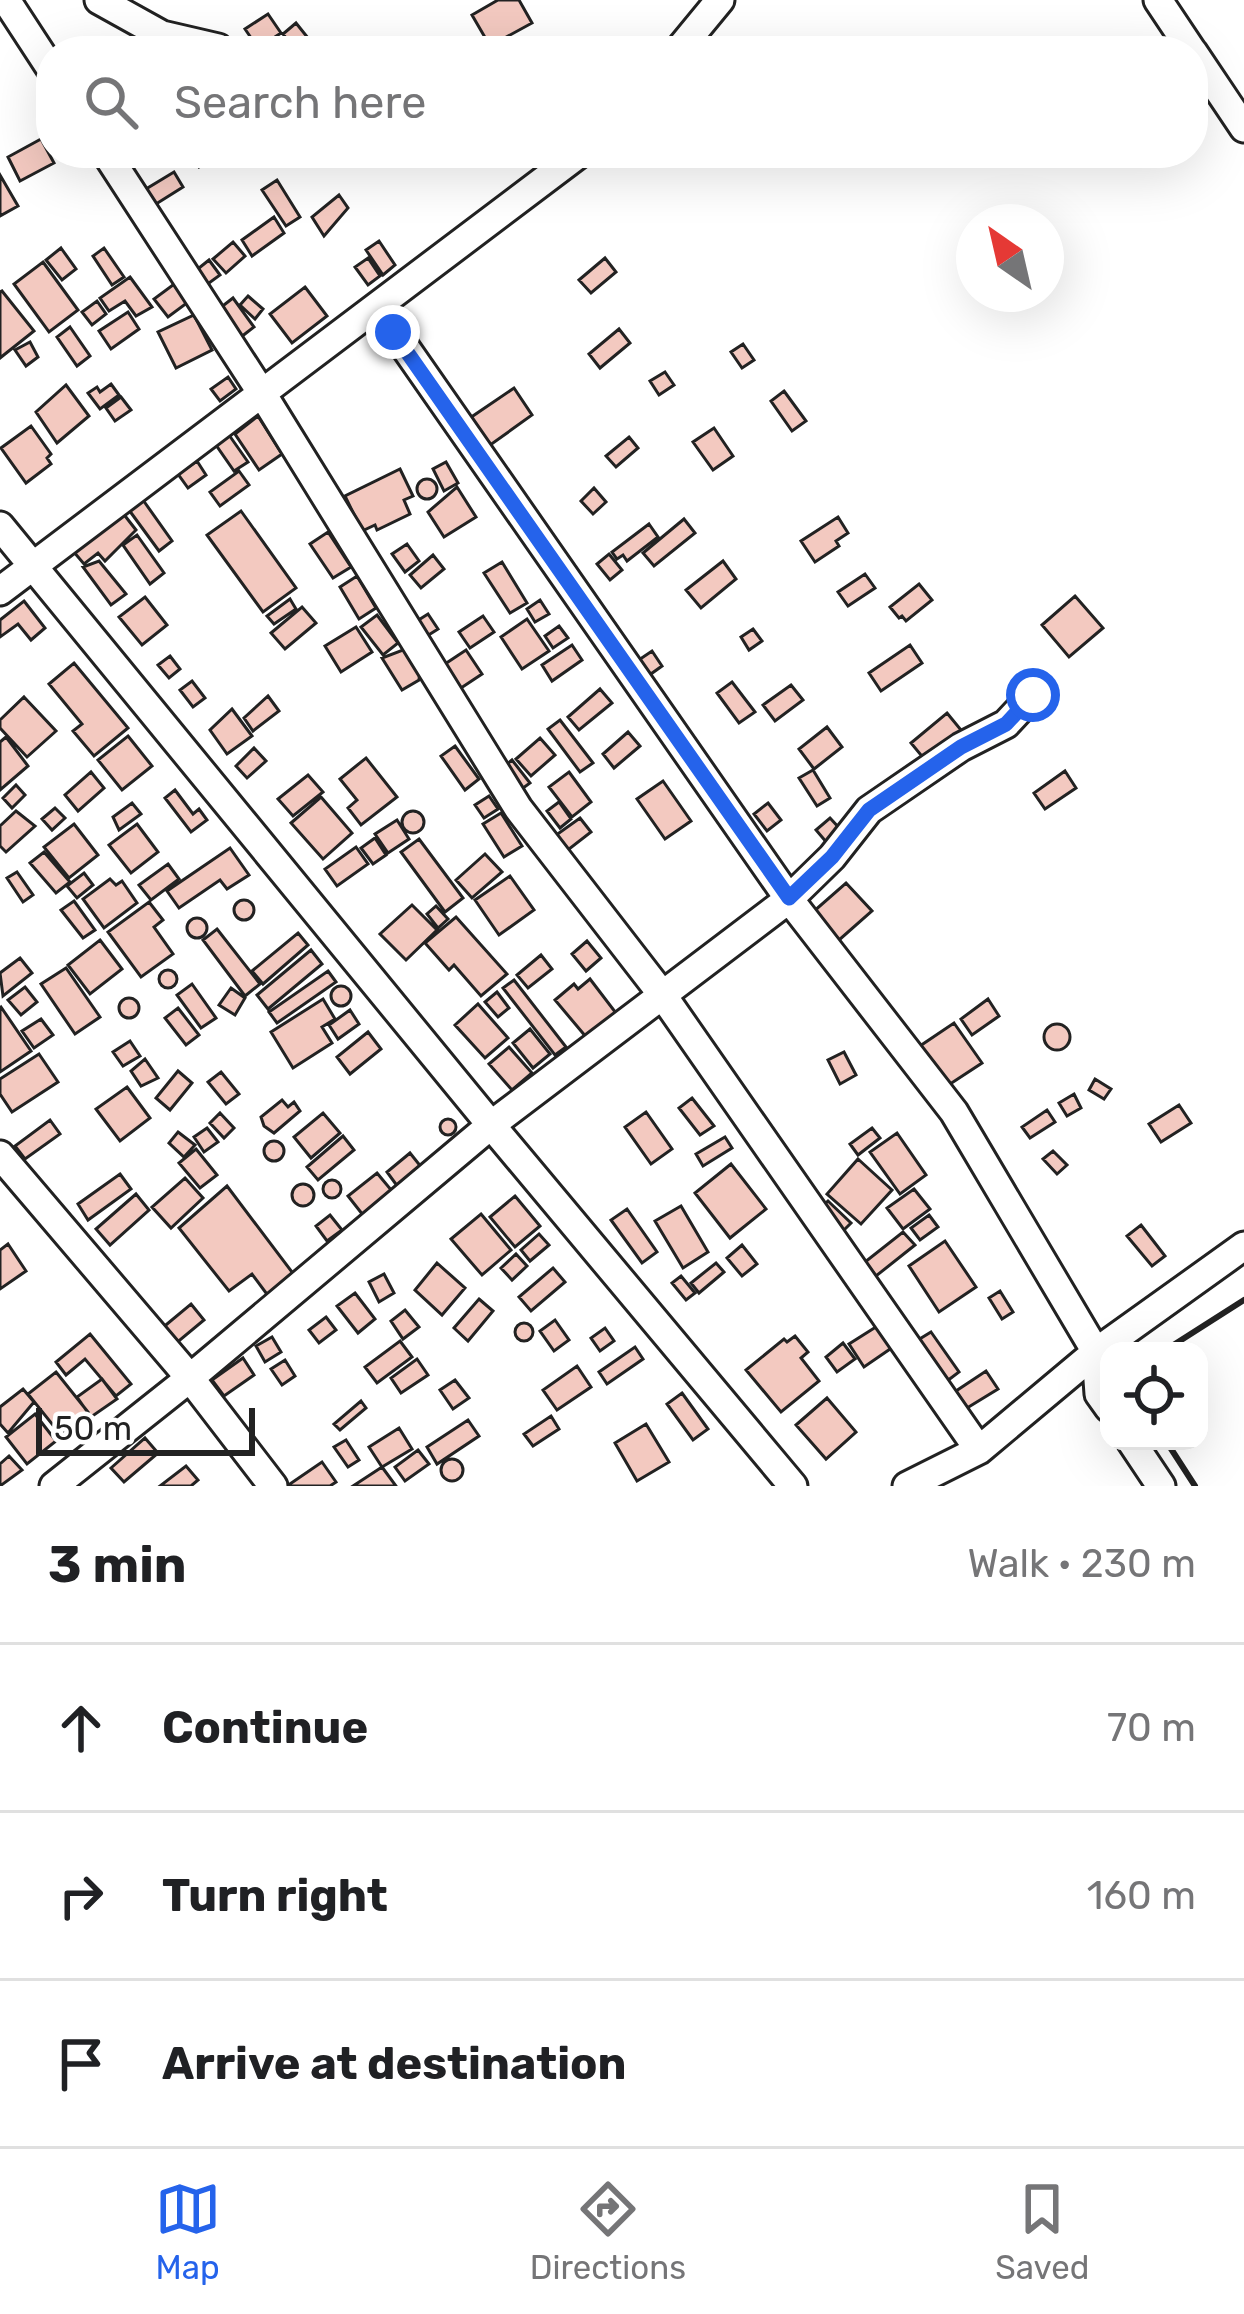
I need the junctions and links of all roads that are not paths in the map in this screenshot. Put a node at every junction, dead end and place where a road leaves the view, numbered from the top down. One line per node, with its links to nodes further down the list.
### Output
1 (6, 0): 8 (street)
2 (99, 0): 5 (street)
3 (720, 0): 6 (street)
4 (1158, 0): 7 (street)
5 (167, 36)
6 (690, 36)
7 (1182, 36)
8 (36, 46)
9 (1208, 75): 10 (street)
10 (1244, 128)
11 (116, 168): 14 (street)
12 (560, 168): 13 (street)
13 (377, 307): 14 (street); 19 (street)
14 (263, 394): 16 (street); 20 (street)
15 (0, 526): 16 (street)
16 (32, 564): 17 (street); 21 (street)
17 (0, 591)
18 (1033, 695): 19 (street)
19 (789, 898): 20 (street); 24 (street)
20 (661, 993): 21 (street); 27 (street)
21 (490, 1126): 25 (street); 31 (street)
22 (0, 1155): 25 (street)
23 (1244, 1246): 24 (street)
24 (1096, 1352): 26 (street); 27 (street)
25 (190, 1378): 29 (street); 30 (street)
26 (1100, 1394)
27 (979, 1450): 32 (street)
28 (1137, 1450): 33 (street)
29 (54, 1486)
30 (273, 1486)
31 (793, 1486)
32 (907, 1486)
33 (1161, 1486)

